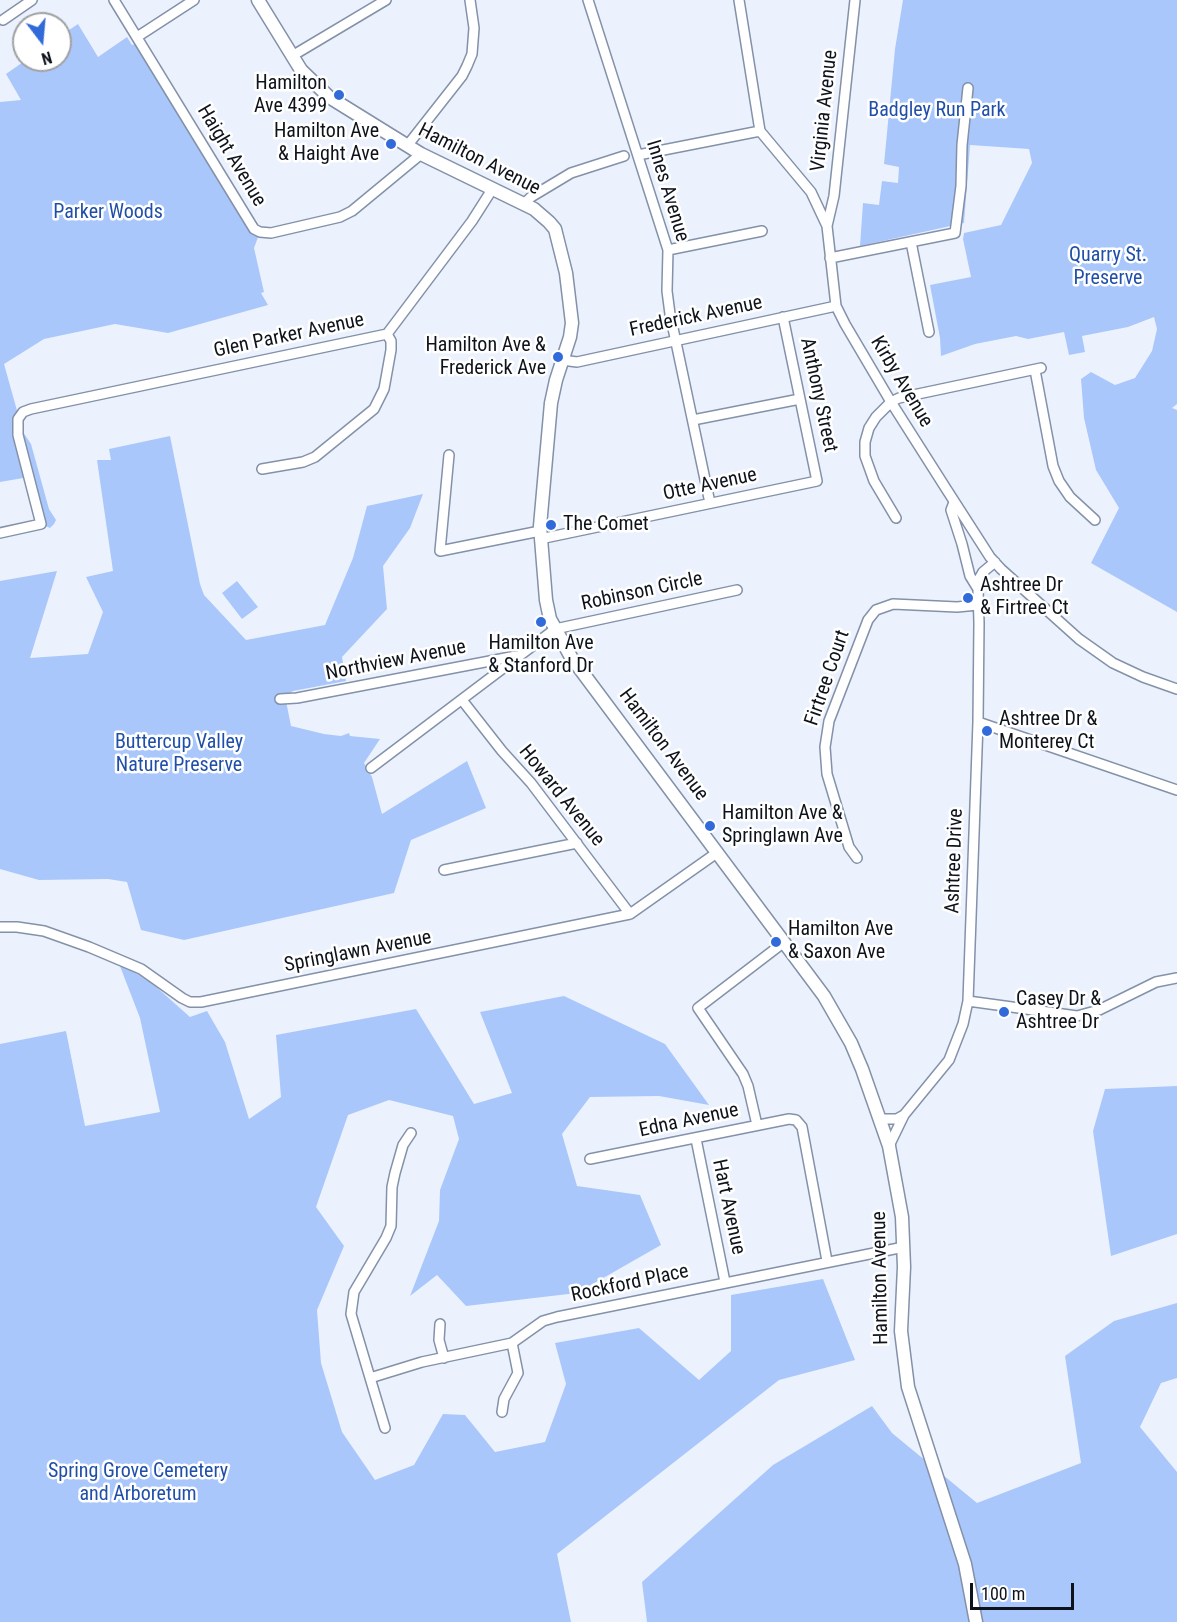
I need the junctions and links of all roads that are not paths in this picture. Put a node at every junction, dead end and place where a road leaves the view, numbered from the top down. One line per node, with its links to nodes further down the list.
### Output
1 (32, 0): 10 (street)
2 (114, 0): 11 (street, Haight Avenue)
3 (194, 0): 11 (street)
4 (258, 0): 12 (main road, Hamilton Avenue)
5 (386, 0): 12 (street)
6 (470, 0): 15 (street)
7 (588, 0): 17 (street, Innes Avenue)
8 (739, 0): 14 (street)
9 (855, 0): 21 (street, Virginia Avenue)
10 (3, 20)
11 (137, 37): 16 (street, Haight Avenue)
12 (292, 56): 15 (main road, Hamilton Avenue)
13 (968, 88): 23 (street)
14 (760, 131): 17 (street); 21 (street, Kirby Avenue)
15 (407, 146): 16 (main road, Hamilton Avenue)
16 (421, 154): 19 (main road, Hamilton Avenue)
17 (638, 155): 24 (street, Innes Avenue)
18 (624, 156): 20 (street)
19 (493, 188): 20 (main road, Hamilton Avenue); 29 (street, Glen Parker Avenue)
20 (524, 204): 31 (main road, Hamilton Avenue)
21 (827, 226): 25 (street, Kirby Avenue)
22 (762, 231): 24 (street)
23 (911, 242): 25 (street); 28 (street)
24 (668, 250): 30 (street, Innes Avenue)
25 (830, 258): 26 (street, Kirby Avenue)
26 (837, 306): 27 (street, Frederick Avenue); 33 (street, Kirby Avenue)
27 (783, 317): 30 (street, Frederick Avenue); 32 (street, Anthony Street)
28 (929, 332)
29 (387, 334): 36 (street); 42 (street, Glen Parker Avenue)
30 (676, 340): 31 (street, Frederick Avenue); 34 (street, Innes Avenue)
31 (562, 360): 43 (main road, Hamilton Avenue)
32 (800, 399): 34 (street); 37 (street, Anthony Street)
33 (891, 402): 38 (street, Kirby Avenue); 40 (street); 41 (street)
34 (693, 420): 39 (street, Innes Avenue)
35 (449, 454): 43 (street, Otte Avenue)
36 (262, 469)
37 (818, 481): 39 (street, Otte Avenue)
38 (954, 502): 44 (street, Kirby Avenue); 45 (street)
39 (710, 503): 43 (street, Otte Avenue)
40 (896, 519)
41 (1095, 520)
42 (0, 533)
43 (540, 535): 48 (main road, Hamilton Avenue)
44 (995, 562): 45 (street, Ashtree Drive); 50 (street, Kirby Avenue)
45 (978, 589): 47 (street, Ashtree Drive)
46 (737, 590): 48 (street, Robinson Circle)
47 (978, 605): 53 (street, Ashtree Drive); 58 (street, Firtree Court)
48 (555, 629): 49 (street); 57 (main road, Hamilton Avenue)
49 (519, 655): 51 (street, Northview Avenue); 52 (street)
50 (1177, 689)
51 (280, 699)
52 (462, 700): 54 (street); 56 (street, Howard Avenue)
53 (978, 722): 55 (street); 64 (street, Ashtree Drive)
54 (371, 768)
55 (1177, 790)
56 (577, 843): 59 (street); 60 (street, Howard Avenue)
57 (718, 852): 60 (street, Springlawn Avenue); 62 (main road, Hamilton Avenue)
58 (857, 858)
59 (444, 870)
60 (630, 914): 61 (street, Springlawn Avenue)
61 (0, 927)
62 (783, 943): 66 (main road, Hamilton Avenue); 67 (street)
63 (1177, 978): 64 (street)
64 (968, 1001): 65 (street, Ashtree Drive)
65 (904, 1115): 66 (street); 70 (street, Ashtree Drive)
66 (880, 1119): 70 (main road, Hamilton Avenue)
67 (757, 1125): 69 (street, Edna Avenue); 73 (street, Edna Avenue)
68 (411, 1133): 78 (street)
69 (696, 1139): 71 (street, Edna Avenue); 74 (street, Hart Avenue)
70 (889, 1146): 72 (main road, Hamilton Avenue)
71 (590, 1159)
72 (904, 1246): 73 (street, Rockford Place); 81 (main road, Hamilton Avenue)
73 (827, 1261): 74 (street, Rockford Place)
74 (725, 1282): 76 (street, Rockford Place)
75 (440, 1324): 77 (street)
76 (512, 1343): 77 (street, Rockford Place); 79 (street)
77 (444, 1358): 78 (street, Rockford Place)
78 (370, 1378): 80 (street)
79 (502, 1412)
80 (385, 1428)
81 (976, 1622)

